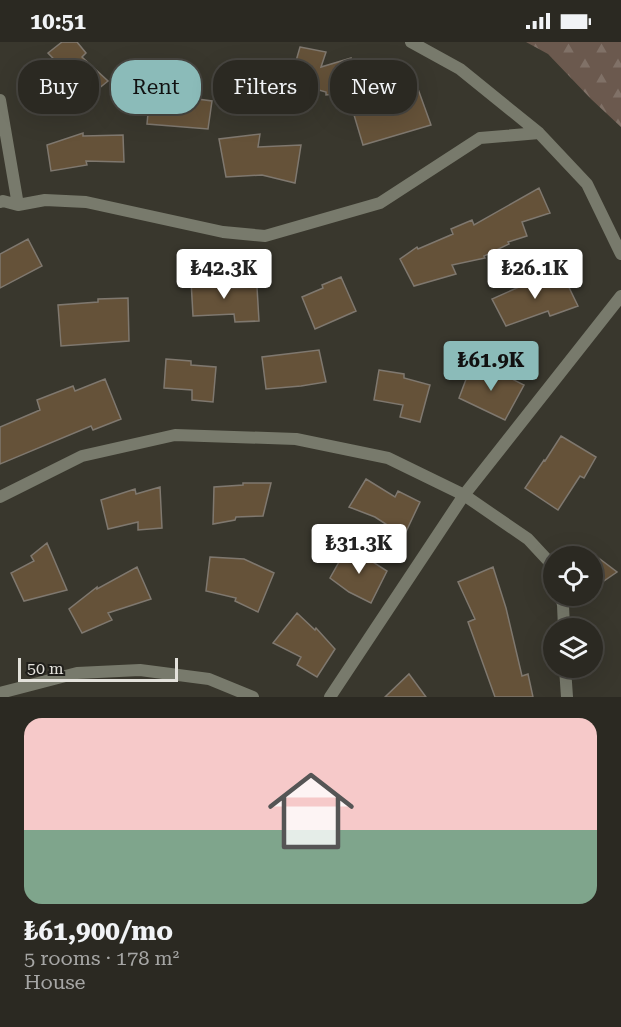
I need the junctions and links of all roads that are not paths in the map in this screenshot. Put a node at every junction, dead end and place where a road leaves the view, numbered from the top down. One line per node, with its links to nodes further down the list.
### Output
1 (411, 42): 3 (street)
2 (0, 100): 5 (street)
3 (539, 133): 5 (street); 6 (street)
4 (0, 202): 5 (street)
5 (18, 205)
6 (621, 254)
7 (621, 296): 8 (street)
8 (464, 495): 9 (street); 10 (street); 14 (street)
9 (0, 498)
10 (543, 555)
11 (566, 678): 15 (street)
12 (0, 693): 13 (street)
13 (253, 697)
14 (330, 697)
15 (567, 697)

